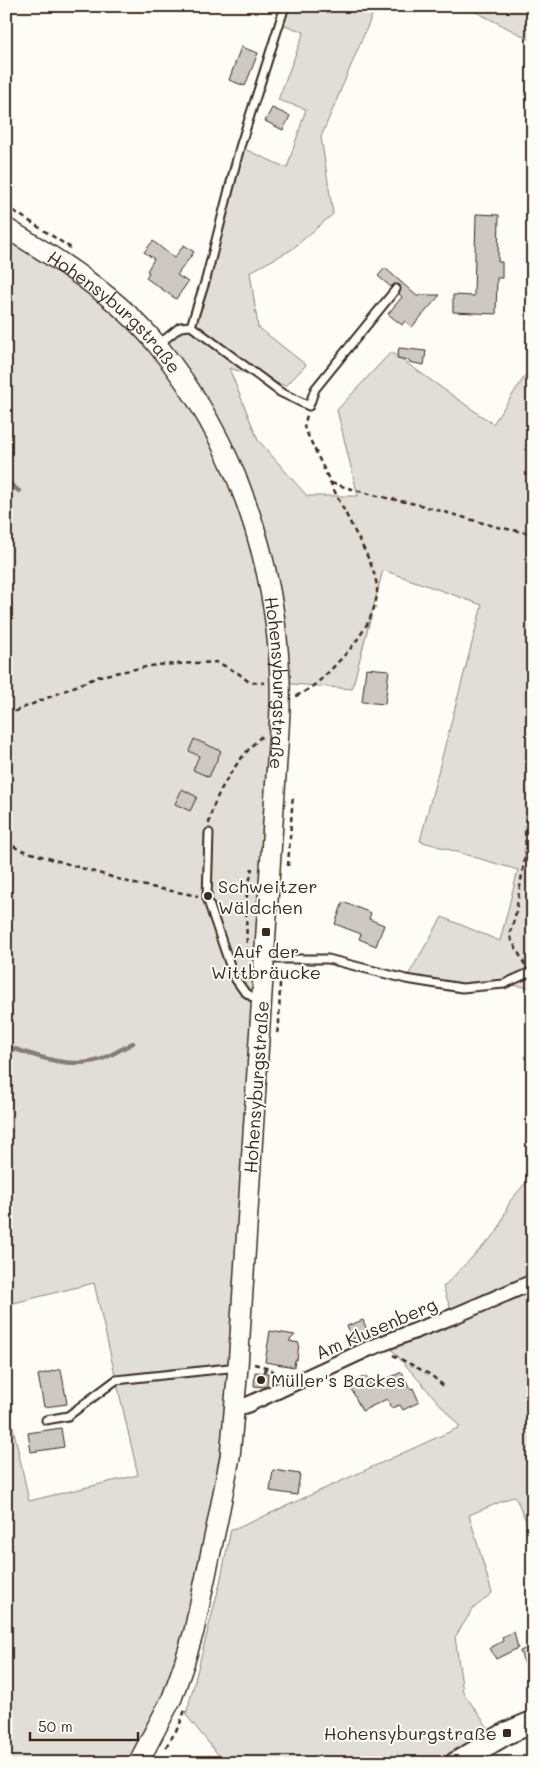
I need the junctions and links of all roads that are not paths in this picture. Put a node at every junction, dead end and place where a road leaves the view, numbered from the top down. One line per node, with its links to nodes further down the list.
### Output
1 (285, 6): 4 (lane)
2 (6, 228): 5 (main road, Hohensyburgstraße)
3 (396, 289): 4 (lane)
4 (191, 326): 5 (lane)
5 (158, 345): 7 (main road, Hohensyburgstraße)
6 (209, 833): 9 (lane)
7 (256, 957): 8 (lane); 9 (main road, Hohensyburgstraße)
8 (531, 972)
9 (262, 1003): 11 (main road, Hohensyburgstraße)
10 (533, 1282): 12 (street, Am Klusenberg)
11 (239, 1364): 12 (main road, Hohensyburgstraße); 13 (lane)
12 (234, 1409): 15 (main road, Hohensyburgstraße)
13 (46, 1420)
14 (533, 1722): 16 (main road)
15 (138, 1763)
16 (456, 1763)

